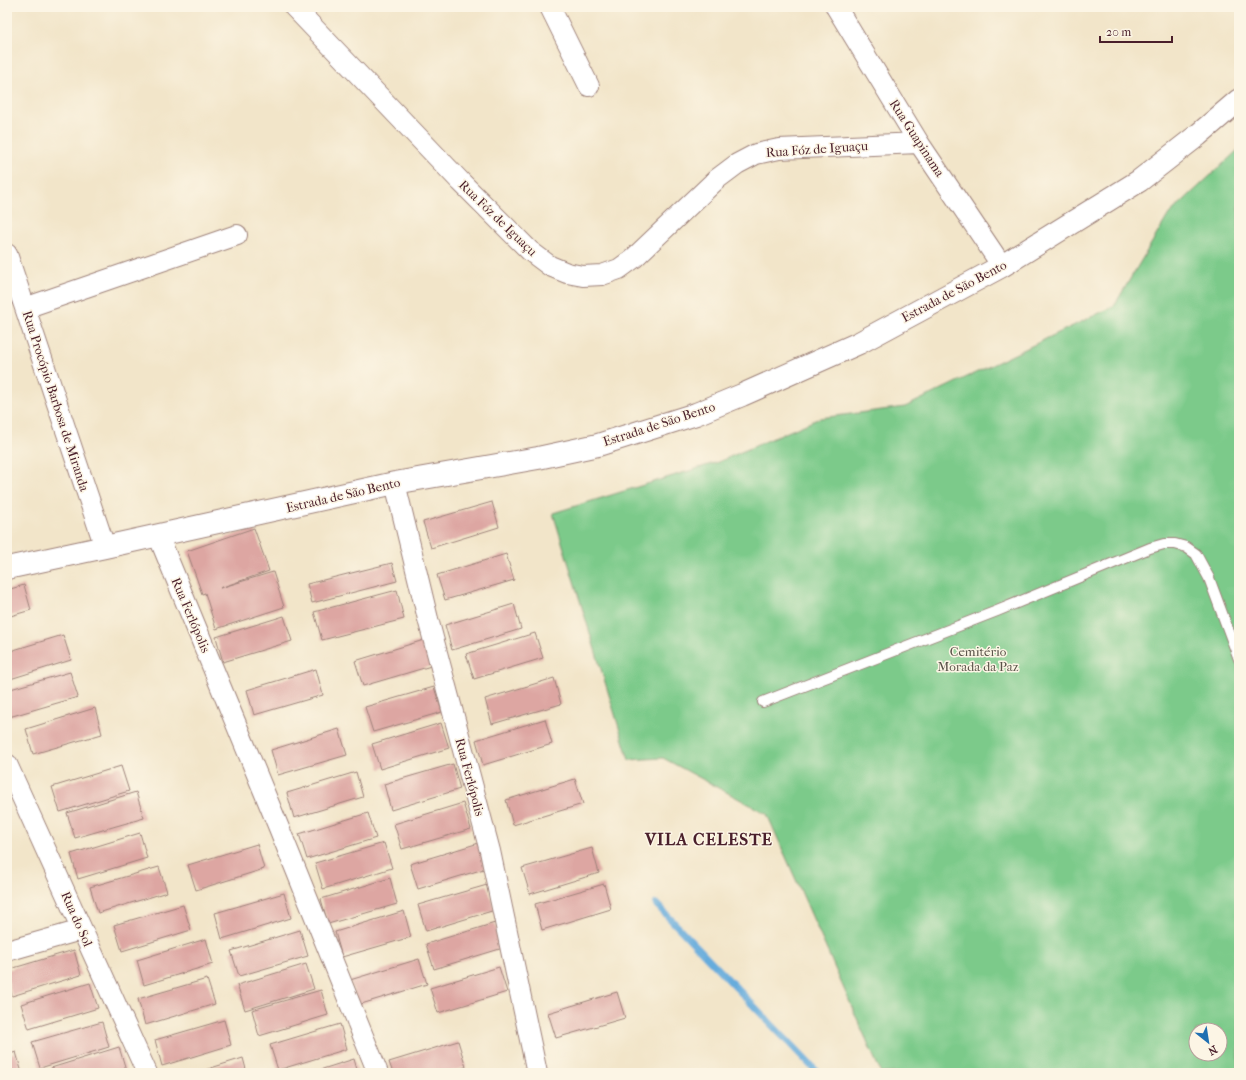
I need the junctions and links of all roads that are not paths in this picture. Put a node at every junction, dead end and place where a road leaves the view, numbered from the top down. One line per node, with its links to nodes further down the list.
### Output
1 (294, 7): 6 (street, Rua Fóz de Iguaçu)
2 (550, 7): 4 (street)
3 (836, 7): 6 (street, Rua Guapinama)
4 (589, 86)
5 (1239, 100): 9 (street, Estrada de São Bento)
6 (919, 143): 9 (street, Rua Guapinama)
7 (237, 235): 10 (street)
8 (7, 254): 10 (street, Rua Procópio Barbosa de Miranda)
9 (1002, 266): 11 (street, Estrada de São Bento)
10 (25, 308): 13 (street, Rua Procópio Barbosa de Miranda)
11 (394, 482): 12 (street, Estrada de São Bento); 22 (street, Rua Ferlópolis)
12 (158, 535): 13 (street, Estrada de São Bento); 21 (street, Rua Ferlópolis)
13 (105, 547): 14 (street, Estrada de São Bento)
14 (7, 568)
15 (1239, 659): 16 (lane)
16 (763, 702)
17 (7, 764): 18 (street, Rua do Sol)
18 (81, 930): 19 (street); 20 (street, Rua do Sol)
19 (7, 951)
20 (147, 1073)
21 (378, 1073)
22 (536, 1073)

